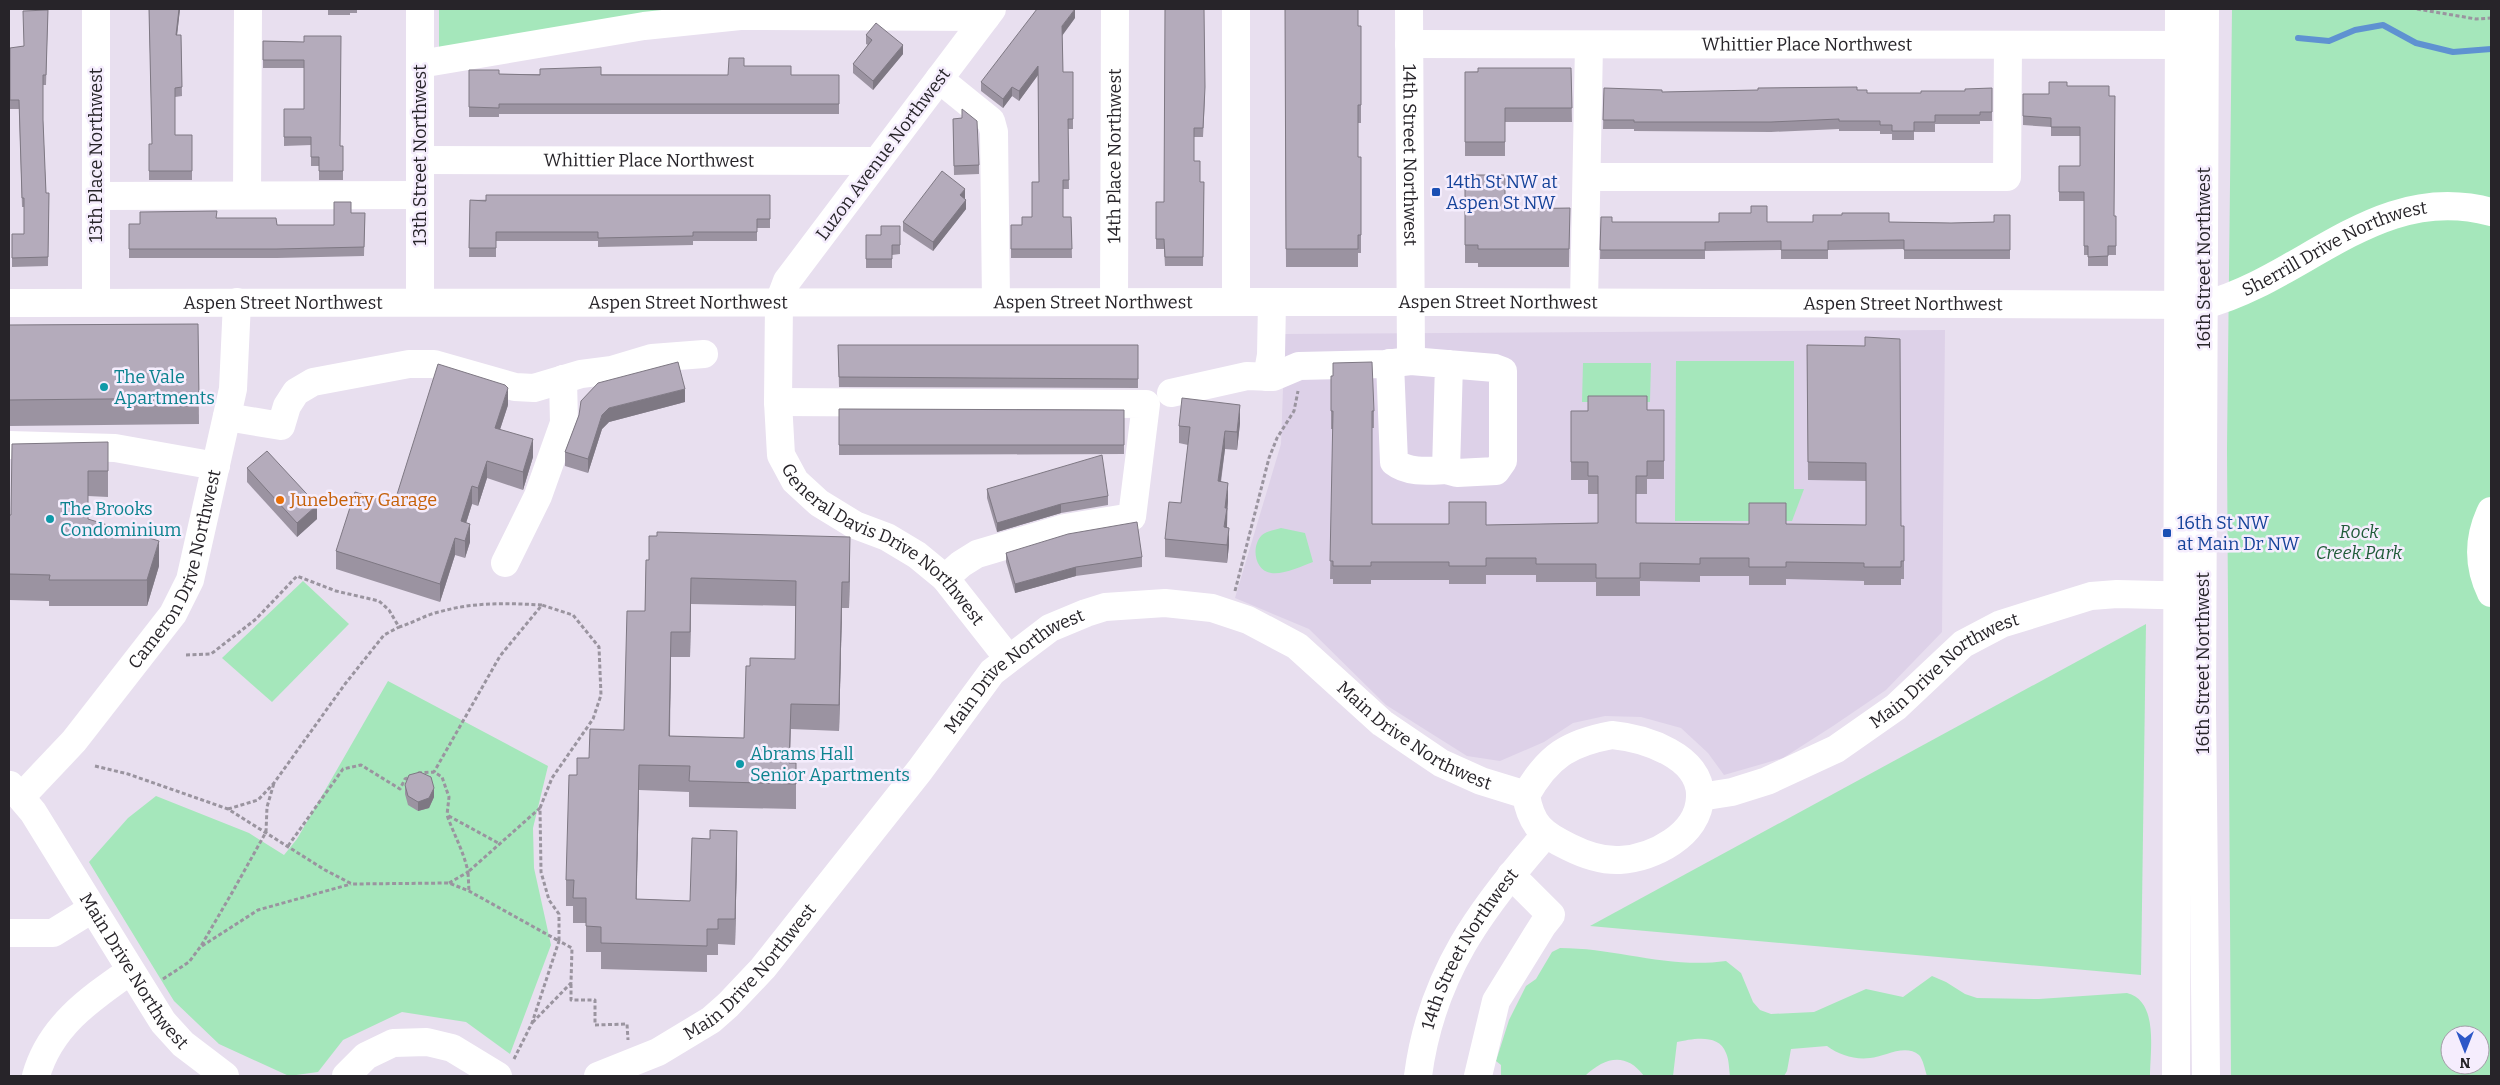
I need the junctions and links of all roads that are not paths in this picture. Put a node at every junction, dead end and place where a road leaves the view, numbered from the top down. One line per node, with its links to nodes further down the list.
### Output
1 (96, 9): 21 (street, 13th Place Northwest)
2 (248, 9): 19 (street)
3 (420, 9): 14 (street, 13th Street Northwest)
4 (1114, 9): 28 (street, 14th Place Northwest)
5 (1236, 9): 29 (street)
6 (1409, 9): 10 (street, 14th Street Northwest)
7 (2179, 9): 13 (street, 16th Street Northwest)
8 (2205, 9): 13 (street, 16th Street Northwest)
9 (989, 13): 14 (street); 15 (street, Luzon Avenue Northwest)
10 (1409, 44): 11 (street, Whittier Place Northwest); 31 (street, 14th Street Northwest)
11 (1589, 44): 12 (street, Whittier Place Northwest); 18 (street)
12 (2008, 45): 13 (street, Whittier Place Northwest); 18 (street)
13 (2192, 45): 34 (street, 16th Street Northwest)
14 (420, 64): 16 (street, 13th Street Northwest)
15 (939, 78): 17 (street, Luzon Avenue Northwest); 27 (street)
16 (420, 160): 17 (street, Whittier Place Northwest); 20 (street, 13th Street Northwest)
17 (877, 161): 26 (street, Luzon Avenue Northwest)
18 (1587, 177): 32 (street)
19 (248, 195): 20 (street); 21 (street)
20 (420, 195): 25 (street, 13th Street Northwest)
21 (96, 196): 23 (street, 13th Place Northwest)
22 (2491, 212): 34 (street, Sherrill Drive Northwest)
23 (96, 302): 24 (street, Aspen Street Northwest); 33 (street, Aspen Street Northwest)
24 (237, 302): 25 (street, Aspen Street Northwest); 42 (street, Cameron Drive Northwest)
25 (420, 302): 26 (street, Aspen Street Northwest)
26 (779, 302): 27 (street, Aspen Street Northwest); 41 (street, General Davis Drive Northwest)
27 (996, 302): 28 (street, Aspen Street Northwest)
28 (1114, 302): 29 (street, Aspen Street Northwest)
29 (1236, 302): 30 (street, Aspen Street Northwest)
30 (1272, 302): 31 (street, Aspen Street Northwest); 38 (street)
31 (1409, 302): 32 (street, Aspen Street Northwest); 36 (street, 14th Street Northwest)
32 (1584, 302): 34 (street, Aspen Street Northwest)
33 (9, 303)
34 (2191, 304): 50 (street, 16th Street Northwest)
35 (704, 354): 39 (street)
36 (1400, 362): 37 (street); 38 (street); 45 (street, 14th Street Northwest)
37 (1449, 364): 45 (street); 45 (street)
38 (1268, 377): 40 (street)
39 (563, 379): 42 (street); 47 (street)
40 (1171, 393)
41 (778, 402): 48 (street, General Davis Drive Northwest); 48 (street)
42 (227, 417): 44 (street, Cameron Drive Northwest)
43 (9, 445): 44 (street)
44 (216, 466): 52 (street, Cameron Drive Northwest)
45 (1446, 470)
46 (2491, 511): 49 (street)
47 (505, 563)
48 (945, 578): 51 (street, General Davis Drive Northwest)
49 (2491, 593)
50 (2191, 596): 54 (street, Main Drive Northwest); 67 (street, 16th Street Northwest); 68 (street, 16th Street Northwest)
51 (1008, 658): 53 (street, Main Drive Northwest); 64 (street, Main Drive Northwest)
52 (16, 790): 57 (street, Main Drive Northwest)
53 (1526, 795): 54 (street); 55 (street)
54 (1700, 797): 55 (street)
55 (1546, 834): 56 (street, 14th Street Northwest)
56 (1511, 875): 65 (street, 14th Street Northwest); 66 (street)
57 (92, 909): 58 (street); 59 (street, Main Drive Northwest)
58 (9, 933)
59 (130, 971): 61 (street); 62 (street, Main Drive Northwest)
60 (500, 1074): 63 (street)
61 (36, 1076)
62 (225, 1076)
63 (346, 1076)
64 (598, 1076)
65 (1418, 1076)
66 (1478, 1076)
67 (2176, 1076)
68 (2206, 1076)

